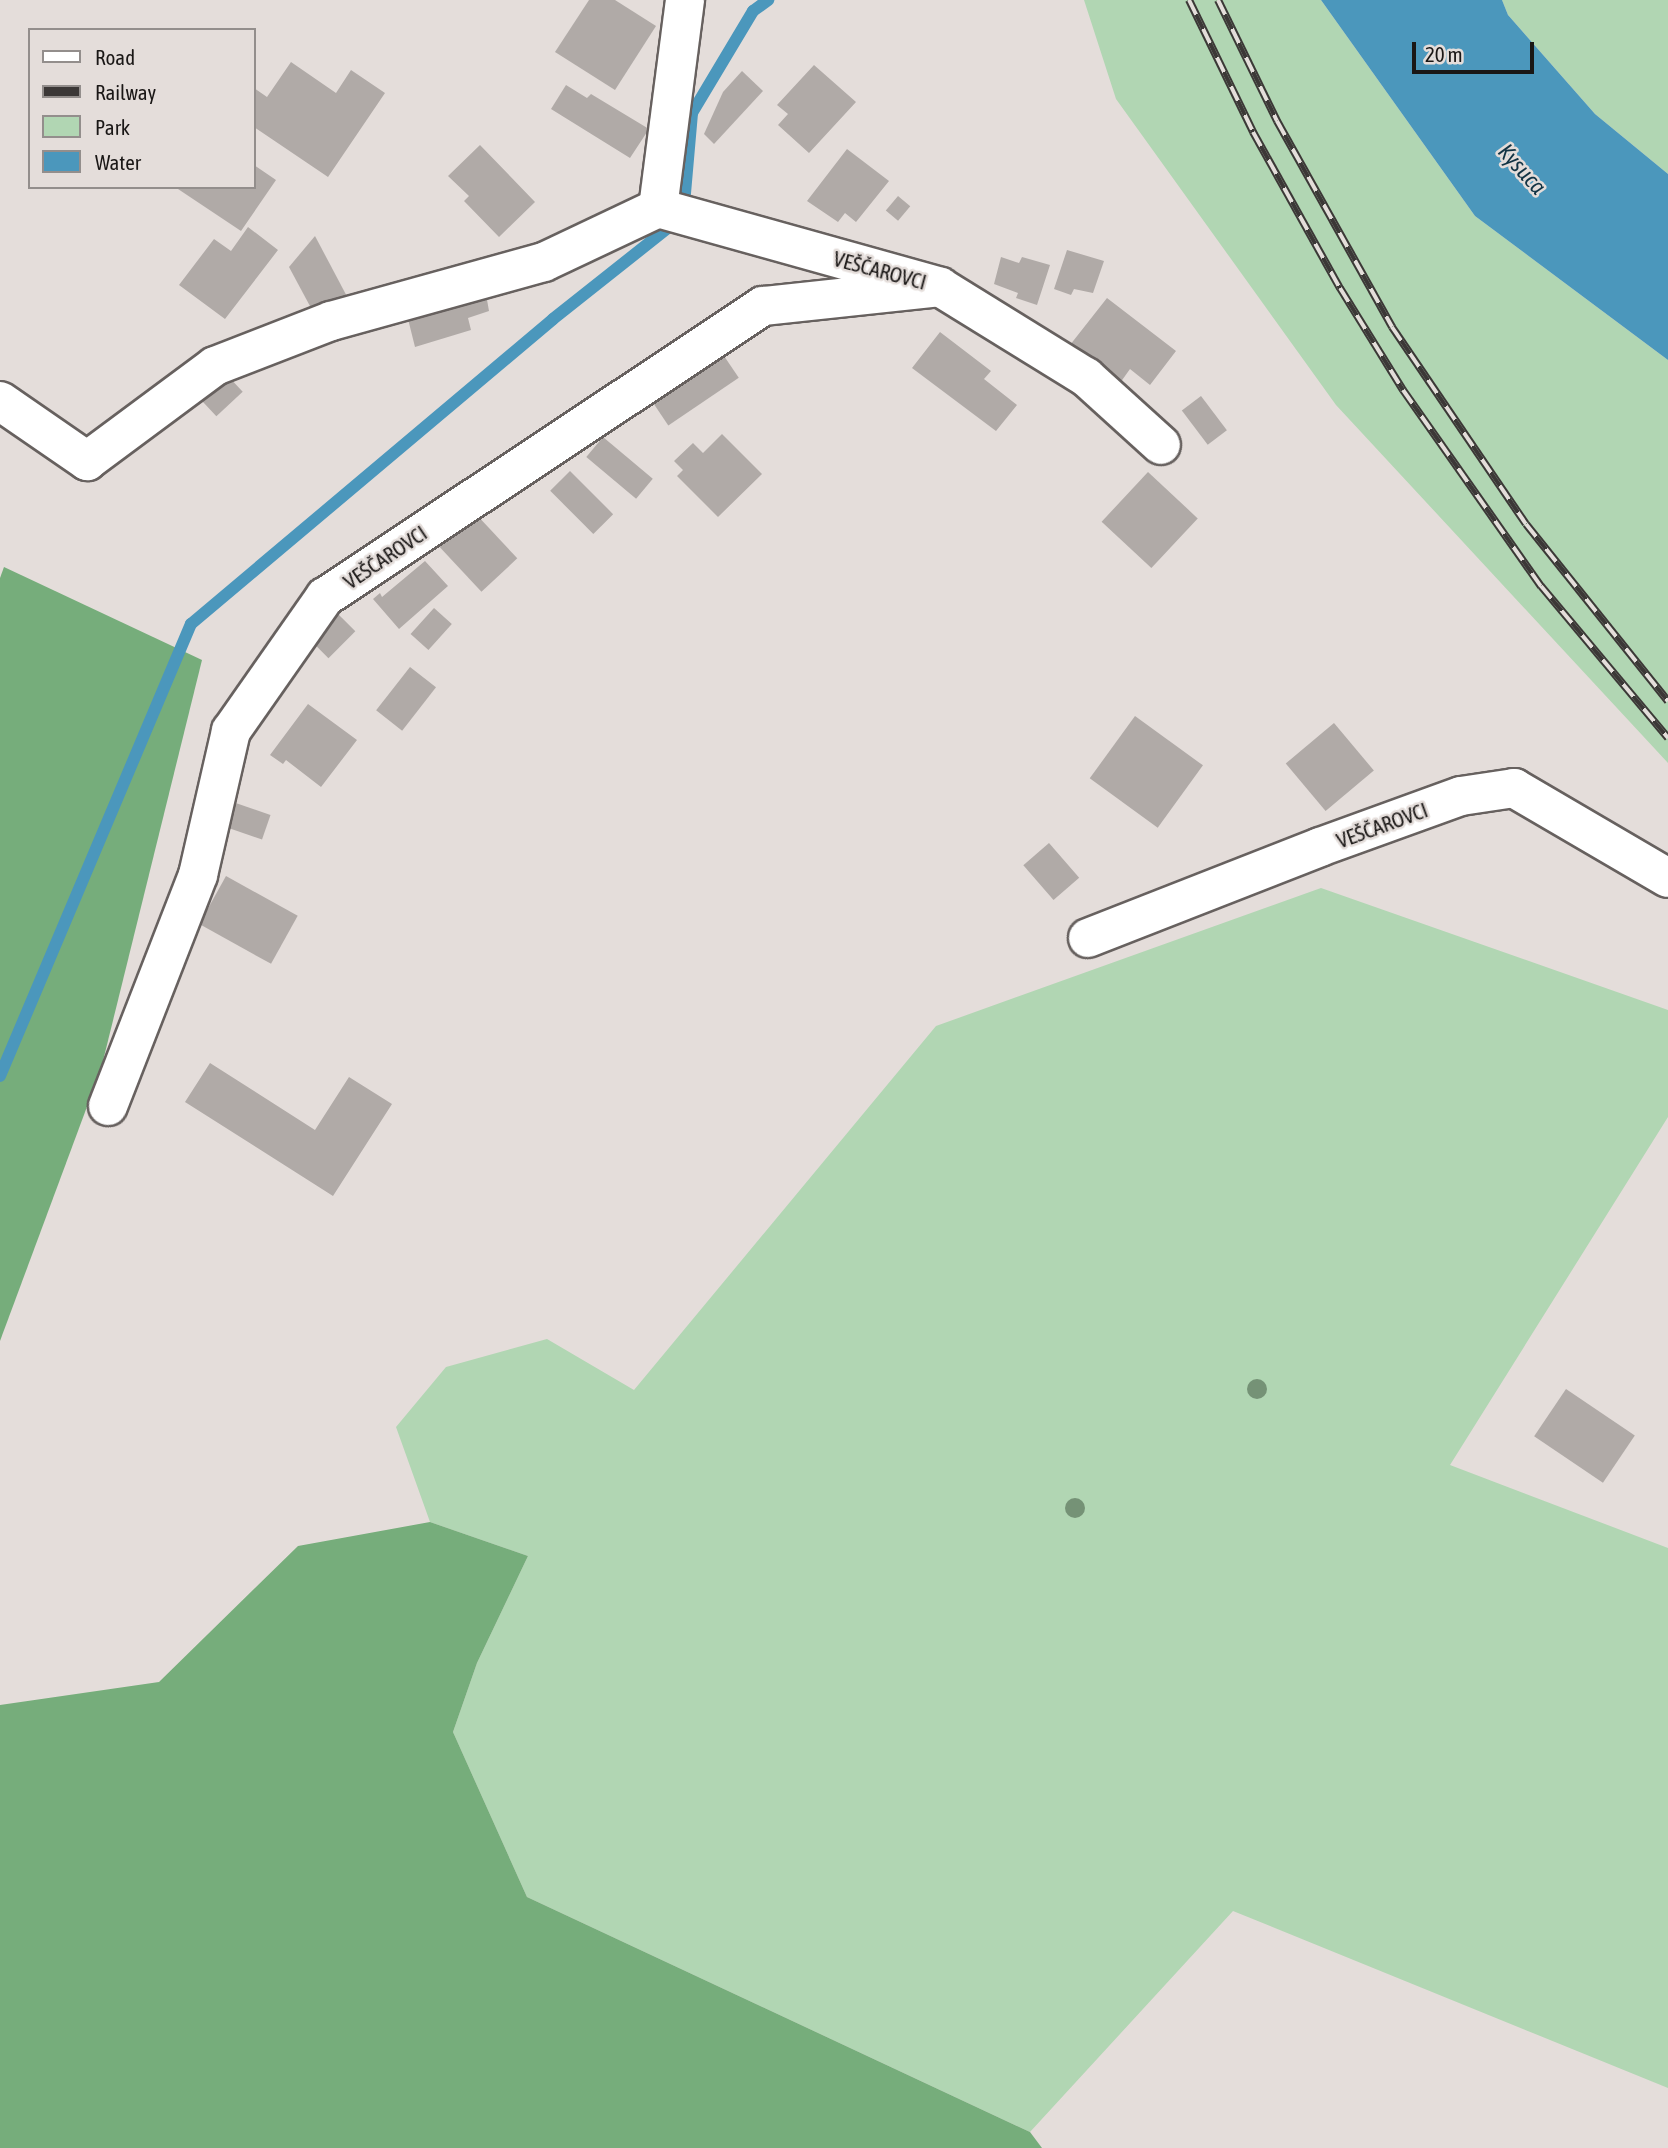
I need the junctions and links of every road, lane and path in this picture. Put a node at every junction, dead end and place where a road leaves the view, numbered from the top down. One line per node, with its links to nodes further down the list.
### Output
1 (685, 0): 2 (street)
2 (658, 208): 3 (street, VEŠČAROVCI); 4 (street)
3 (940, 287): 5 (street, VEŠČAROVCI); 8 (street, VEŠČAROVCI)
4 (0, 401)
5 (1161, 445)
6 (1668, 878): 7 (street, VEŠČAROVCI)
7 (1088, 938)
8 (108, 1106)

